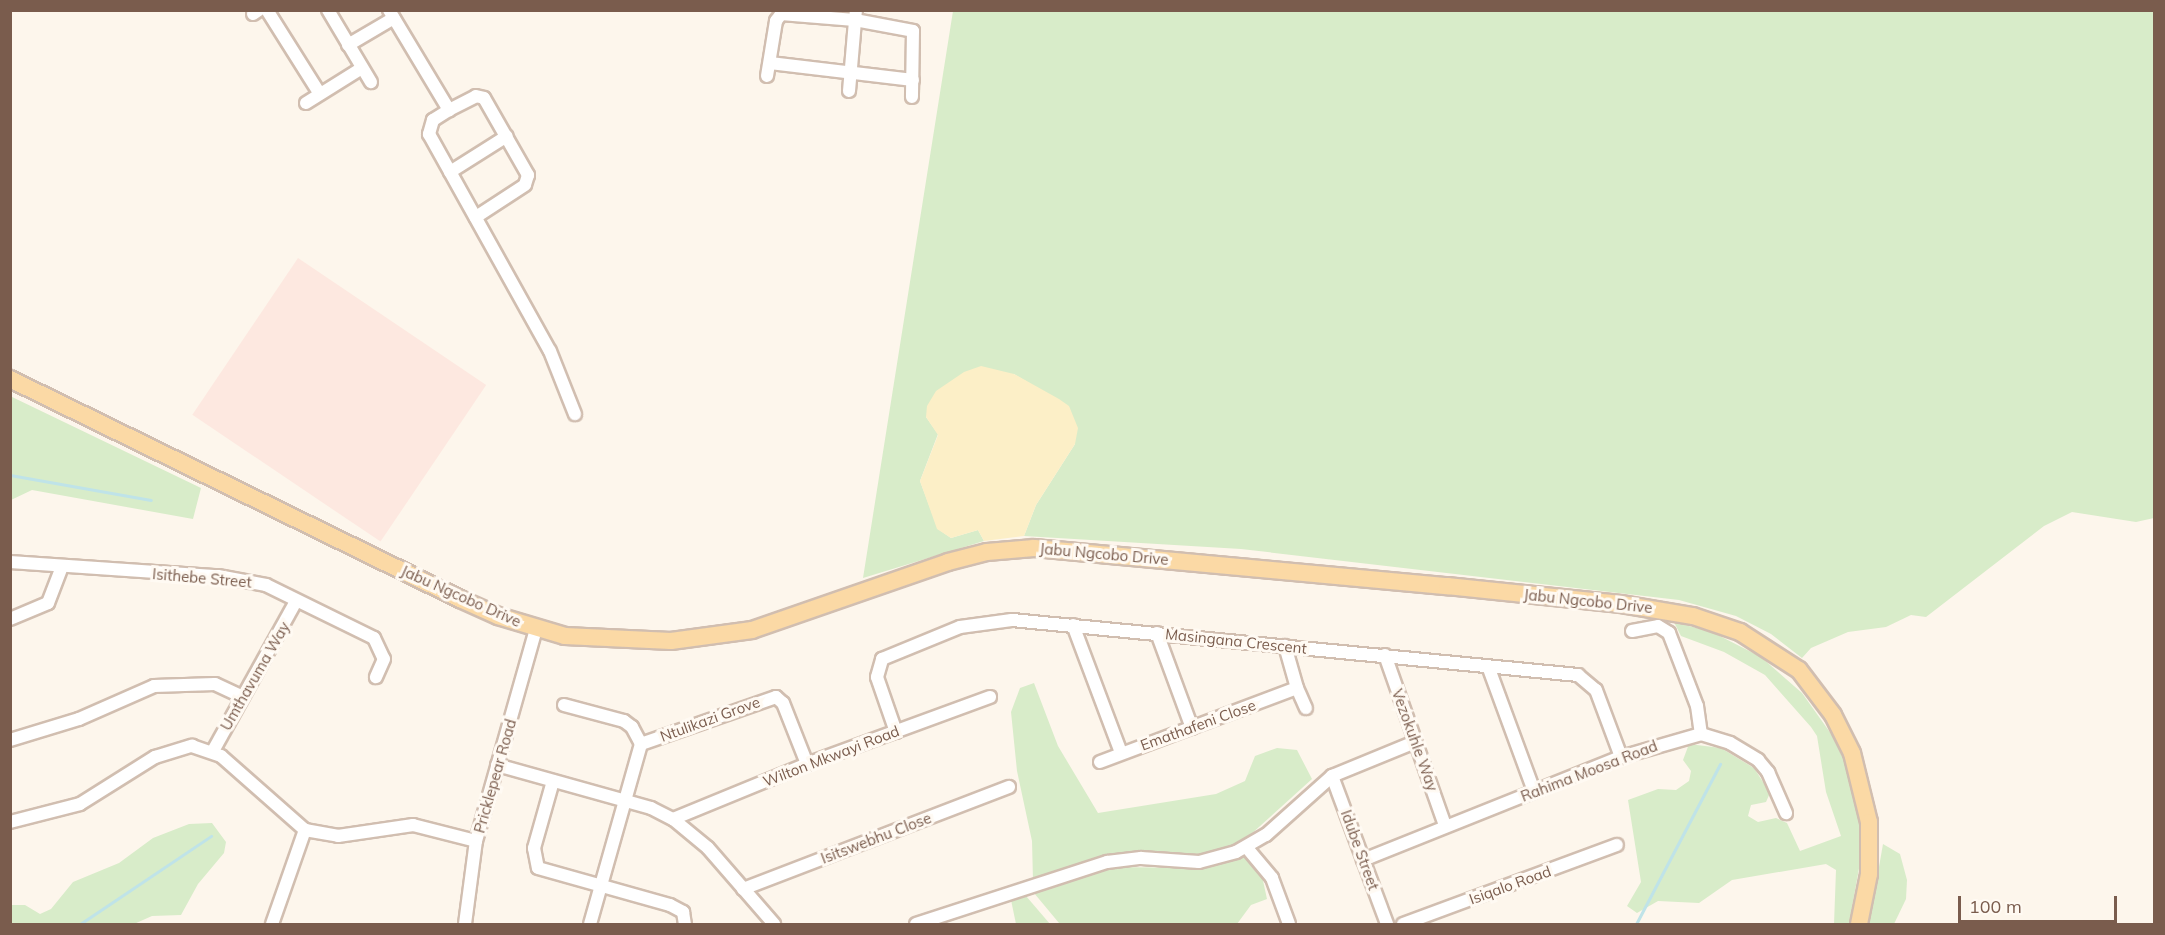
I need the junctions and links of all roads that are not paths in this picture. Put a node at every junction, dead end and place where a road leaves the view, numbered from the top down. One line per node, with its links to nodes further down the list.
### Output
1 (267, 10): 13 (street)
2 (328, 10): 5 (street)
3 (392, 14): 5 (street); 16 (street)
4 (855, 15): 6 (street); 8 (street); 10 (street)
5 (348, 45): 7 (street)
6 (770, 63): 8 (street); 9 (street)
7 (362, 68): 11 (street); 13 (street)
8 (850, 73): 10 (street); 12 (street)
9 (767, 76)
10 (913, 80): 14 (street)
11 (371, 82)
12 (849, 91)
13 (320, 94): 15 (street)
14 (912, 97)
15 (306, 103)
16 (449, 110): 17 (street); 18 (street)
17 (507, 136): 18 (street); 19 (street)
18 (450, 172): 19 (street)
19 (476, 217): 21 (street)
20 (10, 380): 27 (main road, Jabu Ngcobo Drive)
21 (575, 414)
22 (10, 562): 23 (street, Isithebe Street)
23 (62, 567): 24 (street, Isithebe Street); 25 (street)
24 (296, 601): 33 (street, Isithebe Street); 35 (street, Umthavuma Way)
25 (10, 619)
26 (1073, 625): 29 (street, Masingana Crescent); 40 (street, Masingana Crescent); 46 (street)
27 (536, 629): 50 (street, Pricklepear Road); 76 (main road, Jabu Ngcobo Drive)
28 (1632, 631): 41 (street)
29 (1157, 633): 30 (street, Masingana Crescent); 39 (street)
30 (1285, 646): 31 (street, Masingana Crescent); 34 (street)
31 (1385, 655): 32 (street, Masingana Crescent); 43 (street, Vezokuhle Way)
32 (1488, 666): 47 (street, Masingana Crescent); 54 (street)
33 (376, 677)
34 (1296, 688): 38 (street); 39 (street, Emathafeni Close)
35 (241, 696): 42 (street); 45 (street, Umthavuma Way)
36 (990, 697): 40 (street, Wilton Mkwayi Road)
37 (564, 705): 44 (street)
38 (1306, 708)
39 (1192, 728): 46 (street, Emathafeni Close)
40 (896, 732): 49 (street, Wilton Mkwayi Road)
41 (1701, 734): 47 (street, Rahima Moosa Road); 56 (street)
42 (10, 740)
43 (1415, 742): 51 (street); 59 (street, Vezokuhle Way)
44 (641, 744): 49 (street, Ntulikazi Grove); 55 (street)
45 (213, 751): 58 (street); 60 (street)
46 (1121, 753): 48 (street, Emathafeni Close)
47 (1621, 757): 54 (street, Rahima Moosa Road)
48 (1100, 762)
49 (807, 764): 57 (street, Wilton Mkwayi Road)
50 (497, 765): 52 (street); 61 (street, Pricklepear Road)
51 (1332, 776): 63 (street); 64 (street, Idube Street)
52 (553, 781): 55 (street); 65 (street)
53 (1009, 787): 66 (street, Isitswebhu Close)
54 (1534, 791): 59 (street, Rahima Moosa Road)
55 (624, 801): 57 (street); 65 (street)
56 (1786, 813)
57 (673, 819): 66 (street)
58 (10, 822)
59 (1445, 825): 64 (street, Rahima Moosa Road)
60 (306, 830): 61 (street); 67 (street)
61 (476, 841): 68 (street, Pricklepear Road)
62 (1617, 845): 75 (street, Isiqalo Road)
63 (1247, 848): 72 (street); 73 (street)
64 (1363, 860): 74 (street, Idube Street)
65 (601, 887): 69 (street); 70 (street)
66 (743, 889): 71 (street)
67 (272, 924)
68 (465, 924)
69 (590, 924)
70 (685, 924)
71 (774, 924)
72 (916, 924)
73 (1289, 924)
74 (1387, 924)
75 (1403, 924)
76 (1859, 924)

